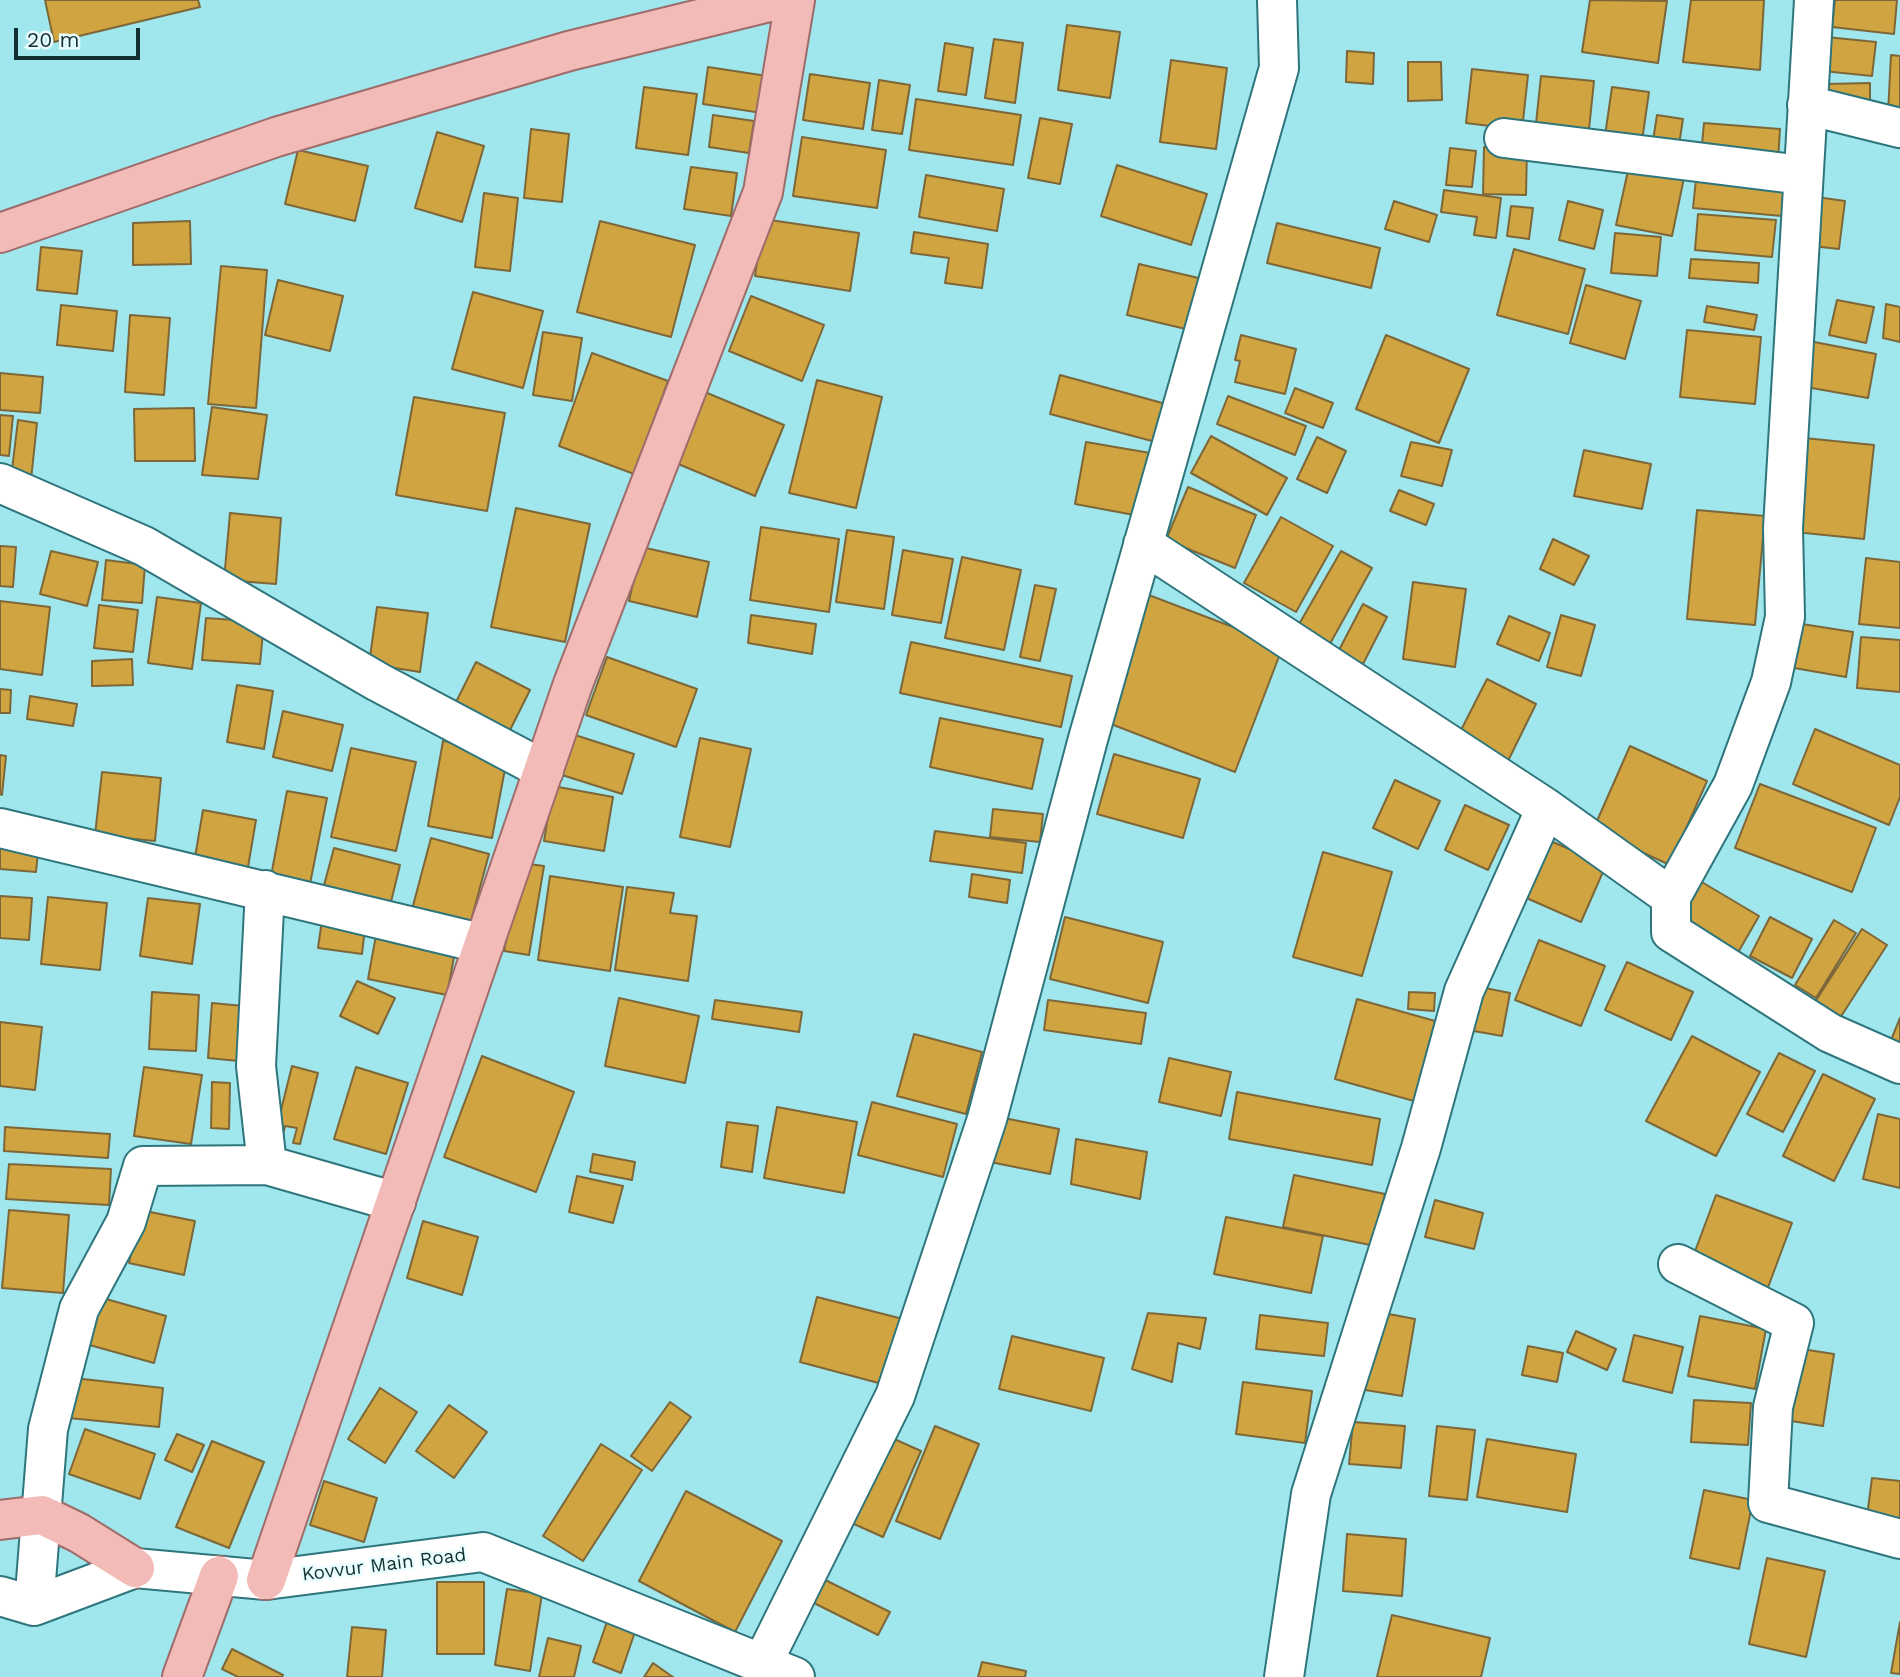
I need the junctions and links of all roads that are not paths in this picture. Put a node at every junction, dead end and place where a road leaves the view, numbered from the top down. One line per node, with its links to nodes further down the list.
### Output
1 (777, 0): 9 (main road)
2 (795, 0): 12 (main road)
3 (1277, 0): 11 (street)
4 (1814, 0): 5 (street)
5 (1807, 105): 6 (street); 8 (street)
6 (1900, 128)
7 (1504, 138): 8 (street)
8 (1802, 175): 16 (street)
9 (0, 233)
10 (0, 482): 12 (street)
11 (1143, 544): 13 (street); 29 (street)
12 (544, 771): 17 (main road)
13 (1546, 808): 16 (street); 31 (street)
14 (0, 828): 15 (street)
15 (265, 890): 17 (street); 19 (street)
16 (1671, 897): 18 (street)
17 (484, 944): 20 (main road)
18 (1900, 1064)
19 (267, 1164): 20 (street); 22 (street)
20 (396, 1202): 27 (main road)
21 (1678, 1264): 24 (street)
22 (42, 1515): 23 (main road); 25 (main road); 28 (street)
23 (0, 1520)
24 (1900, 1539)
25 (135, 1568): 26 (street, Kovvur Main Road); 28 (street, Kovvur Main Road)
26 (219, 1576): 27 (street, Kovvur Main Road); 30 (main road)
27 (266, 1580): 29 (street, Kovvur Main Road)
28 (17, 1601)
29 (778, 1670)
30 (181, 1677)
31 (1283, 1677)

